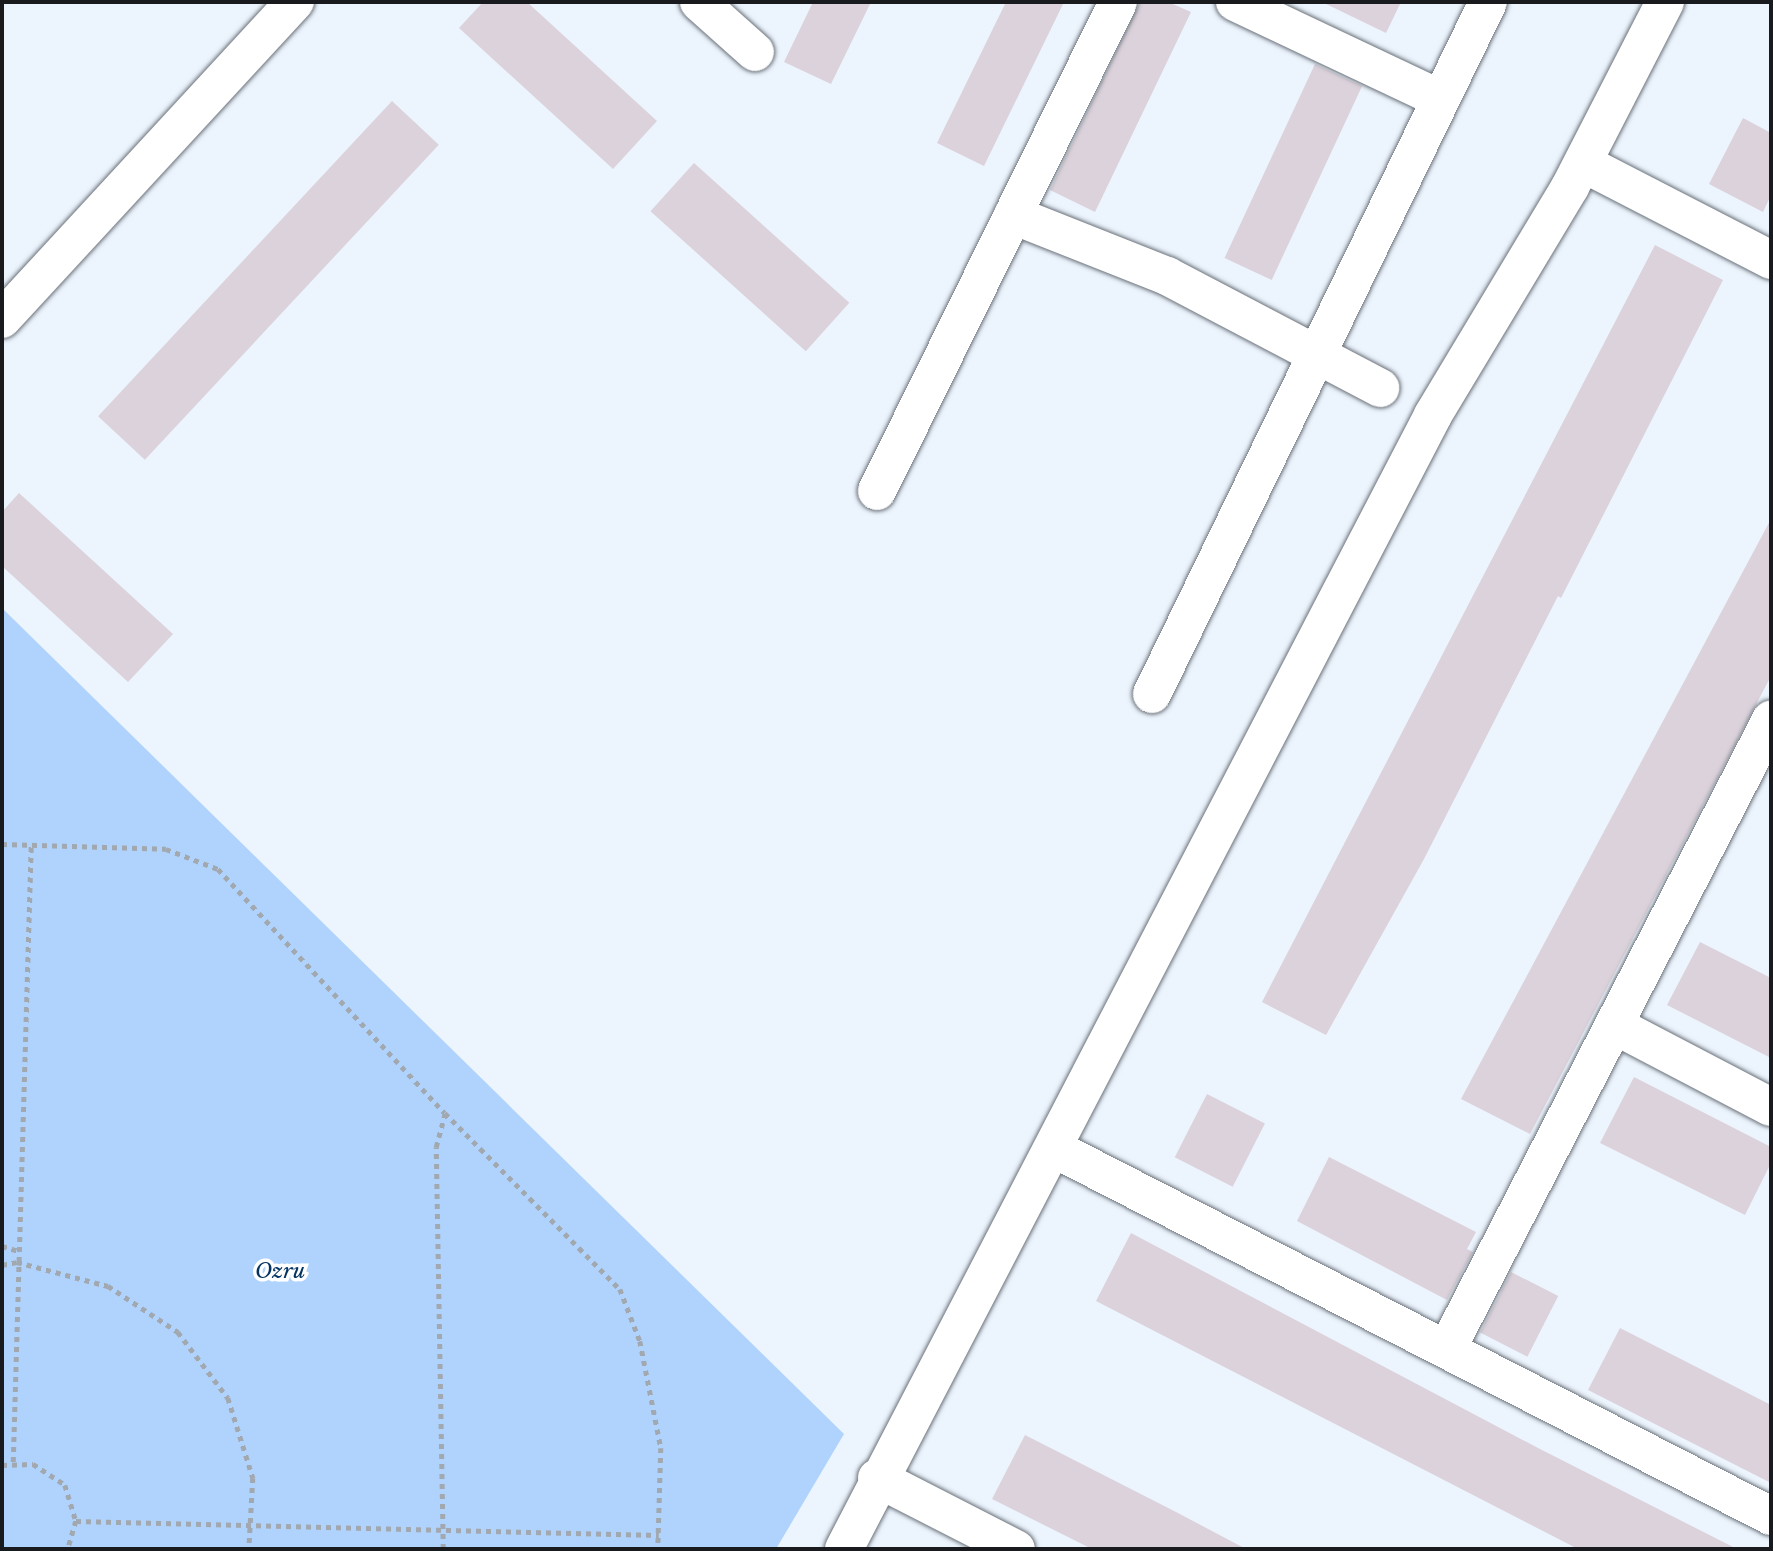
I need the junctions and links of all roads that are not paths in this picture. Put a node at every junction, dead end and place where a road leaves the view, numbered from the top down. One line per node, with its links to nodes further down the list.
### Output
1 (295, 2): 12 (street)
2 (699, 2): 7 (street)
3 (1118, 2): 10 (street)
4 (1235, 2): 8 (street)
5 (1488, 2): 8 (street)
6 (1665, 2): 9 (street)
7 (755, 52)
8 (1440, 99): 13 (street)
9 (1583, 163): 11 (street); 20 (street)
10 (1013, 215): 13 (street); 15 (street)
11 (1771, 260)
12 (2, 319)
13 (1319, 357): 14 (street); 16 (street)
14 (1380, 388)
15 (877, 491)
16 (1152, 694)
17 (1771, 720): 18 (street)
18 (1614, 1025): 19 (street); 21 (street)
19 (1771, 1107)
20 (1055, 1149): 21 (street); 22 (street)
21 (1447, 1349): 23 (street)
22 (877, 1478): 24 (street); 25 (street)
23 (1771, 1516)
24 (844, 1549)
25 (1016, 1549)

